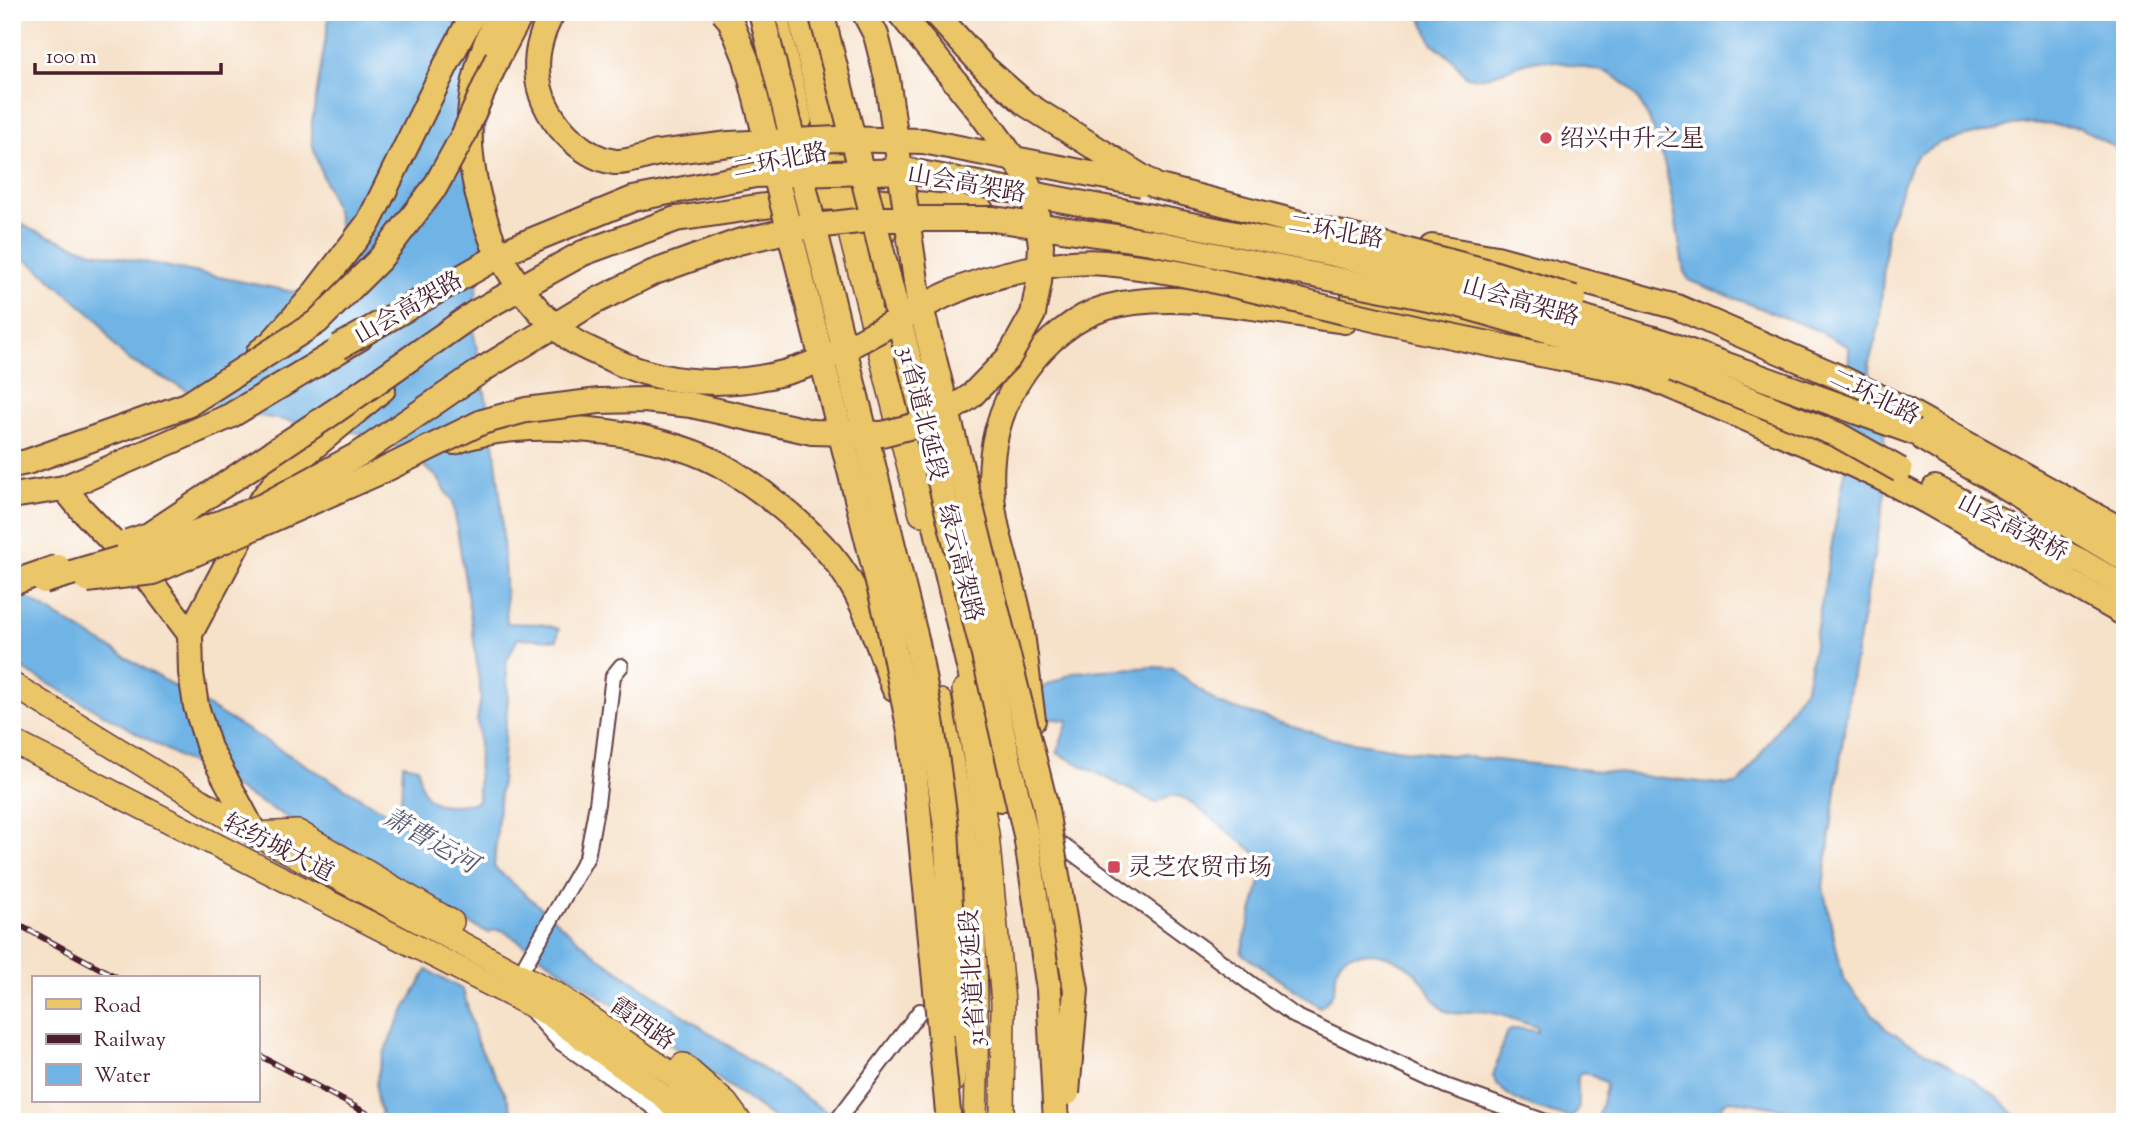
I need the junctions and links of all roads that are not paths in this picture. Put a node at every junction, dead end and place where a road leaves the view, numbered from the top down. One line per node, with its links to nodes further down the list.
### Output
1 (474, 12): 21 (highway)
2 (499, 12): 20 (highway, bridge)
3 (522, 12): 21 (highway, bridge)
4 (553, 12): 14 (highway, bridge)
5 (723, 12): 39 (highway, bridge)
6 (761, 12): 54 (highway, bridge)
7 (775, 12): 13 (main road)
8 (799, 12): 13 (main road, 31省道北延段)
9 (821, 12): 57 (highway, 绿云高架路, bridge)
10 (864, 12): 42 (highway, bridge)
11 (899, 12): 24 (highway, bridge)
12 (934, 12): 14 (highway, bridge)
13 (819, 150): 15 (main road, 31省道北延段); 27 (highway, 二环北路, bridge); 29 (highway, 二环北路)
14 (1156, 186): 22 (highway, bridge)
15 (830, 198): 16 (highway); 18 (main road, 31省道北延段); 19 (highway, bridge); 44 (main road)
16 (920, 204): 17 (highway); 25 (highway)
17 (871, 251): 18 (highway); 41 (highway)
18 (869, 303): 56 (main road, 31省道北延段)
19 (475, 313): 33 (highway, bridge); 36 (highway, bridge)
20 (1428, 332): 25 (highway, bridge); 42 (highway, bridge)
21 (187, 405): 23 (highway, bridge)
22 (1916, 433): 26 (highway, 山会高架路, bridge); 30 (highway, 山会高架桥)
23 (12, 465)
24 (382, 471): 32 (highway, bridge); 39 (highway, bridge)
25 (1895, 476): 30 (highway, 山会高架桥); 32 (highway, 山会高架路, bridge); 35 (highway)
26 (12, 486)
27 (64, 488): 28 (highway, 二环北路); 36 (highway)
28 (12, 496)
29 (2125, 532)
30 (2088, 551): 31 (highway, 山会高架桥); 34 (highway, 山会高架桥)
31 (2125, 557)
32 (44, 581): 33 (highway, bridge)
33 (12, 584)
34 (2125, 589)
35 (2125, 614)
36 (190, 641): 43 (highway)
37 (621, 666): 47 (street)
38 (12, 684): 43 (main road)
39 (911, 737): 54 (highway, bridge)
40 (12, 741): 45 (main road, 轻纺城大道)
41 (1000, 799): 59 (street)
42 (1045, 804): 58 (highway, bridge)
43 (255, 834): 45 (main road)
44 (969, 882): 54 (main road, bridge); 55 (main road)
45 (433, 932): 46 (main road); 46 (main road, 轻纺城大道)
46 (489, 962): 47 (main road)
47 (527, 974): 50 (street); 51 (main road, 霞西路); 52 (main road, 霞西路); 53 (main road)
48 (920, 1010): 49 (street)
49 (841, 1116)
50 (666, 1122)
51 (687, 1122)
52 (717, 1122)
53 (740, 1122)
54 (951, 1122)
55 (975, 1122)
56 (1002, 1122)
57 (1056, 1122)
58 (1064, 1122)
59 (1546, 1122)

